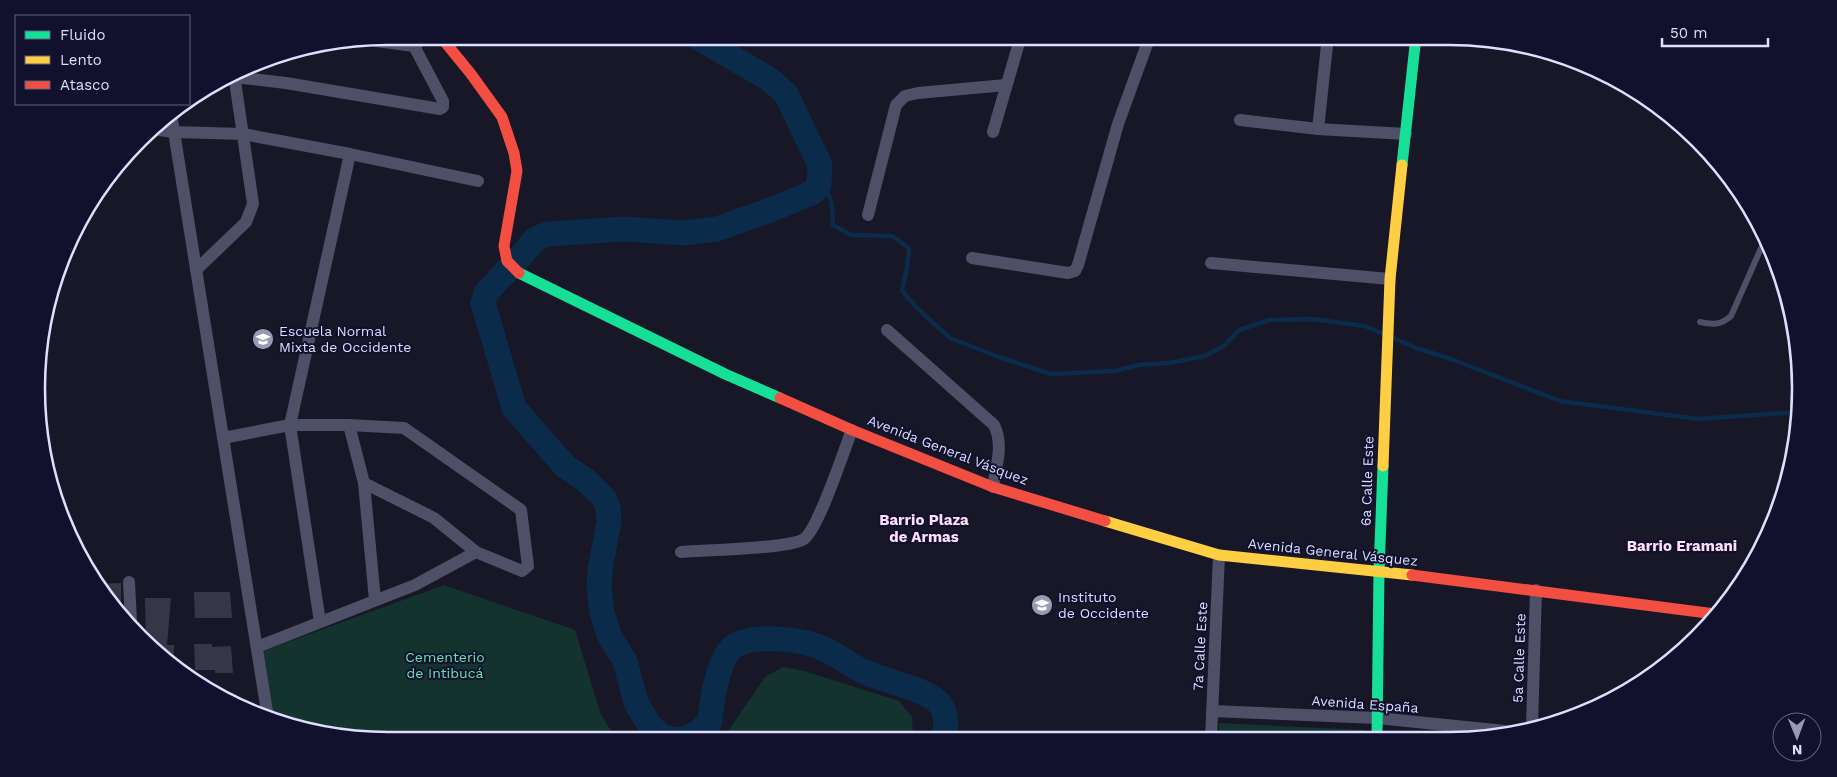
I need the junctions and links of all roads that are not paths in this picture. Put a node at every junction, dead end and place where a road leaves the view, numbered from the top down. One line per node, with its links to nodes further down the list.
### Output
1 (406, 45): 7 (street)
2 (447, 45): 31 (street, Avenida General Vásquez)
3 (1018, 45): 10 (street)
4 (1147, 45): 23 (street)
5 (1327, 45): 13 (street)
6 (1415, 45): 18 (street, 6a Calle Este)
7 (414, 46): 8 (street)
8 (245, 77)
9 (236, 81): 17 (street)
10 (1006, 86): 16 (street); 21 (street)
11 (1240, 120): 13 (street)
12 (172, 121): 15 (street)
13 (1318, 129): 18 (street)
14 (162, 130): 15 (street)
15 (174, 132): 17 (street); 25 (street)
16 (993, 132)
17 (243, 134): 19 (street); 25 (street)
18 (1406, 134): 26 (street, 6a Calle Este)
19 (350, 154): 20 (street); 29 (street)
20 (478, 181)
21 (868, 215)
22 (1762, 247): 27 (lane)
23 (972, 258)
24 (1211, 263): 26 (street)
25 (196, 270): 32 (street)
26 (1390, 279): 38 (street, 6a Calle Este)
27 (1700, 322)
28 (887, 330): 34 (street)
29 (290, 425): 30 (street); 32 (street); 44 (street)
30 (349, 425): 33 (street); 35 (street)
31 (852, 430): 34 (street, Avenida General Vásquez); 36 (street)
32 (223, 438): 45 (street)
33 (364, 483): 35 (street); 41 (street)
34 (993, 486): 37 (street, Avenida General Vásquez)
35 (476, 552): 41 (street)
36 (682, 552)
37 (1219, 555): 38 (street, Avenida General Vásquez); 47 (street, 7a Calle Este)
38 (1379, 571): 40 (street, Avenida General Vásquez); 48 (street, 6a Calle Este)
39 (129, 582): 43 (street)
40 (1536, 590): 42 (street, Avenida General Vásquez); 49 (street, 5a Calle Este)
41 (375, 600): 44 (street)
42 (1709, 613)
43 (131, 616)
44 (320, 622): 45 (street)
45 (257, 647): 46 (street)
46 (267, 710)
47 (1212, 711): 48 (street, Avenida España); 51 (street, 7a Calle Este)
48 (1377, 718): 50 (street, Avenida España); 52 (street, 6a Calle Este)
49 (1532, 721)
50 (1489, 729)
51 (1210, 732)
52 (1377, 732)

